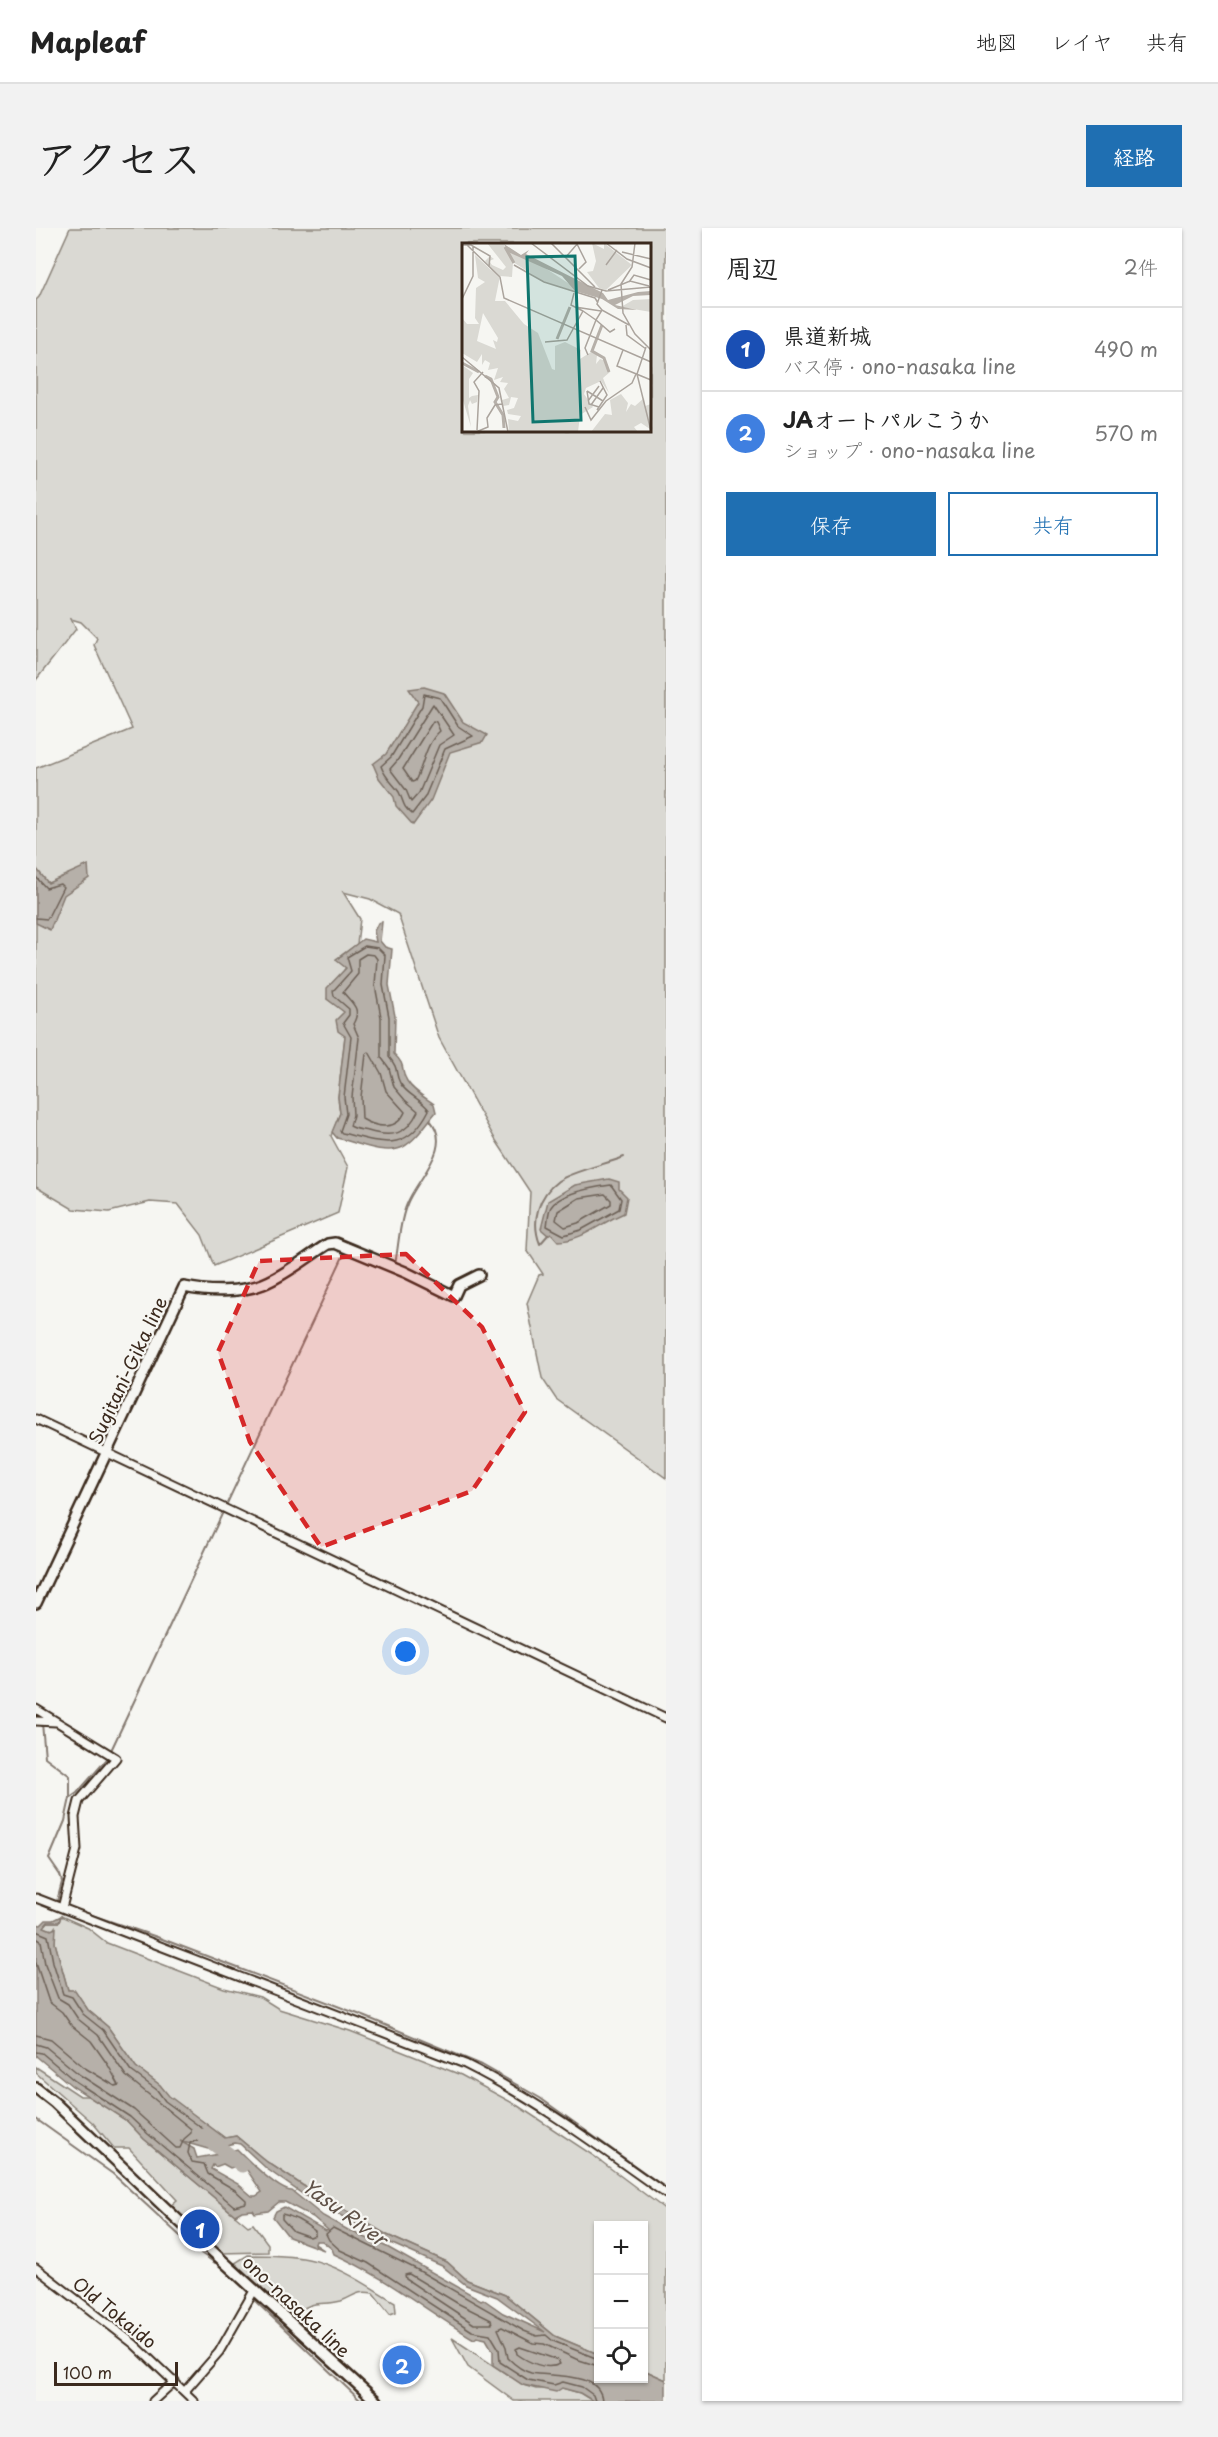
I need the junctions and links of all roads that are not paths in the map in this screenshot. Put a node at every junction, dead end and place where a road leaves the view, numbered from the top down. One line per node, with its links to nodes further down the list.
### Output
1 (479, 1275): 3 (main road, Sugitani-Gika line)
2 (36, 1419): 3 (street)
3 (106, 1453): 4 (main road, Sugitani-Gika line); 6 (street)
4 (36, 1603)
5 (36, 1708): 8 (street)
6 (666, 1718)
7 (36, 1721): 8 (street)
8 (59, 1722): 10 (street)
9 (36, 1898): 10 (street)
10 (62, 1908): 12 (street)
11 (36, 2088): 14 (main road, ono-nasaka line)
12 (666, 2194)
13 (36, 2268): 15 (street, Old Tokaido)
14 (255, 2289): 16 (street); 19 (main road, ono-nasaka line)
15 (175, 2381): 16 (street, Old Tokaido); 17 (street)
16 (185, 2391): 18 (street)
17 (153, 2401)
18 (195, 2401)
19 (376, 2401)

